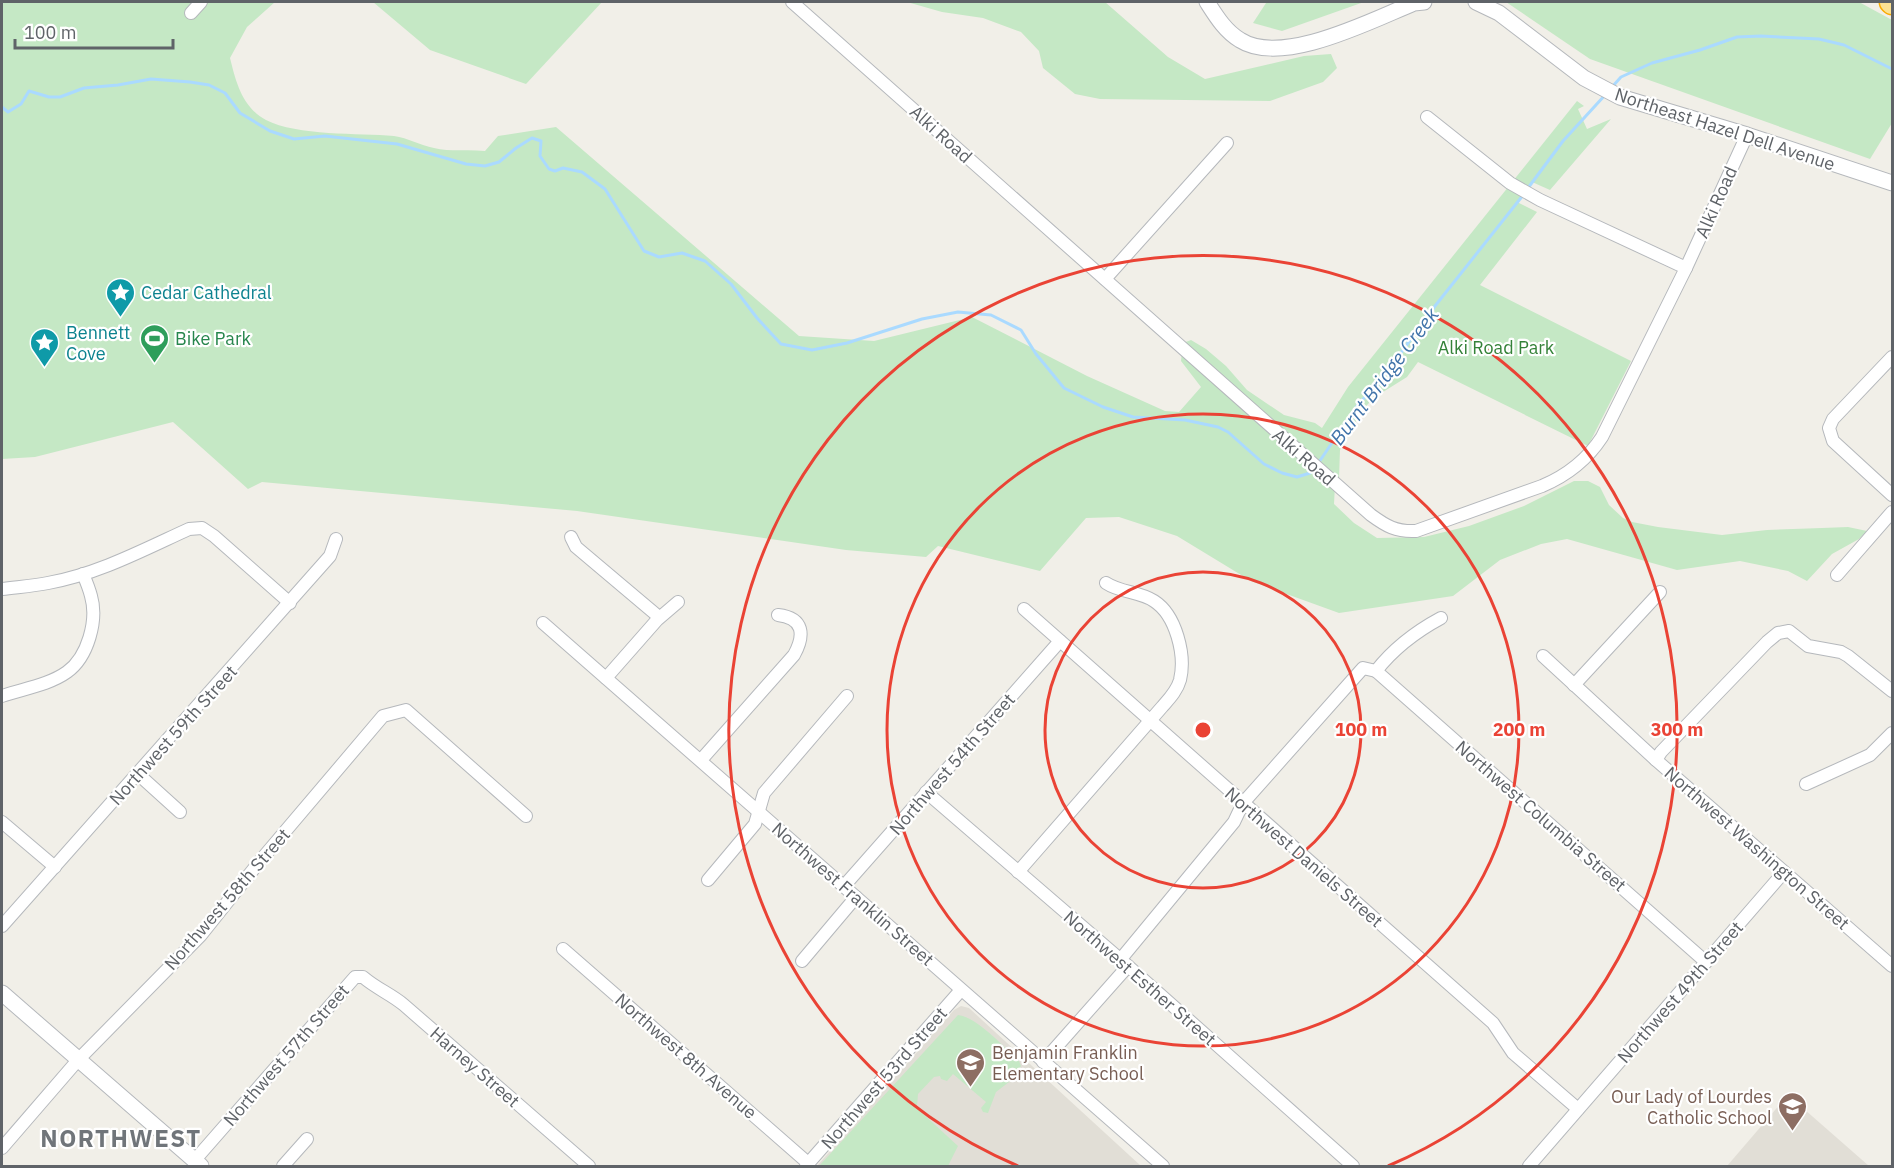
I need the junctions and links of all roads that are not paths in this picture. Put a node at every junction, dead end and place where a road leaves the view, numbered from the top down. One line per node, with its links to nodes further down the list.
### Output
1 (201, 2): 6 (street)
2 (792, 2): 12 (street, Alki Road)
3 (1207, 2): 4 (street)
4 (1424, 2)
5 (1476, 2): 8 (street, Northeast Hazel Dell Avenue)
6 (191, 13)
7 (1427, 117): 11 (street)
8 (1747, 135): 10 (street, Northeast Hazel Dell Avenue); 11 (street, Alki Road)
9 (1227, 143): 12 (street)
10 (1893, 183)
11 (1686, 268): 12 (street, Alki Road)
12 (1105, 279)
13 (1893, 357): 14 (street)
14 (1893, 495)
15 (1891, 519): 19 (street)
16 (571, 537): 27 (street)
17 (336, 539): 24 (street, Northwest 59th Street)
18 (83, 574): 21 (street); 24 (street); 36 (street)
19 (1837, 575)
20 (1106, 583): 38 (street)
21 (2, 589)
22 (1660, 592): 34 (street)
23 (678, 602): 27 (street)
24 (290, 603): 42 (street, Northwest 59th Street)
25 (1024, 609): 30 (street, Northwest Daniels Street)
26 (778, 615): 40 (street)
27 (659, 617): 33 (street)
28 (1441, 618): 32 (street)
29 (543, 623): 33 (street, Northwest Franklin Street)
30 (1060, 641): 38 (street, Northwest Daniels Street); 44 (street, Northwest 54th Street)
31 (1543, 656): 34 (street, Northwest Washington Street)
32 (1376, 671): 45 (street); 59 (street, Northwest Columbia Street)
33 (606, 678): 40 (street, Northwest Franklin Street)
34 (1574, 685): 41 (street, Northwest Washington Street)
35 (1893, 691): 41 (street)
36 (2, 696)
37 (848, 696): 47 (street)
38 (1150, 721): 45 (street, Northwest Daniels Street); 51 (street)
39 (1893, 733): 43 (street)
40 (700, 760): 47 (street, Northwest Franklin Street)
41 (1656, 760): 52 (street, Northwest Washington Street)
42 (138, 774): 46 (street); 50 (street, Northwest 59th Street)
43 (1806, 784)
44 (926, 792): 51 (street, Northwest Esther Street); 54 (street, Northwest 54th Street)
45 (1243, 803): 60 (street); 67 (street, Northwest Daniels Street)
46 (180, 812)
47 (760, 812): 53 (street); 54 (street, Northwest Franklin Street)
48 (526, 816): 65 (street, Northwest 58th Street)
49 (2, 822): 50 (street)
50 (55, 867): 56 (street, Northwest 59th Street)
51 (1018, 872): 60 (street, Northwest Esther Street)
52 (1784, 872): 59 (street, Northwest 49th Street); 61 (street, Northwest Washington Street)
53 (708, 880)
54 (844, 886): 55 (street, Northwest Franklin Street)
55 (856, 897): 58 (street); 63 (street, Northwest Franklin Street)
56 (2, 926)
57 (563, 949): 71 (street, Northwest 8th Avenue)
58 (802, 961)
59 (1706, 962): 67 (street, Northwest 49th Street)
60 (1124, 963): 66 (street); 75 (street, Northwest Esther Street)
61 (1893, 966)
62 (355, 977): 70 (street, Northwest 57th Street); 73 (street, Harney Street)
63 (961, 990): 66 (street, Northwest Franklin Street); 71 (street, Northwest 53rd Street)
64 (2, 993): 65 (street)
65 (78, 1060): 69 (street, Northwest 58th Street); 70 (street)
66 (1043, 1062): 74 (street, Northwest Franklin Street)
67 (1578, 1108): 76 (street, Northwest 49th Street)
68 (307, 1139): 72 (street)
69 (2, 1148)
70 (197, 1164)
71 (807, 1165)
72 (283, 1167)
73 (589, 1167)
74 (1163, 1167)
75 (1353, 1167)
76 (1529, 1167)

